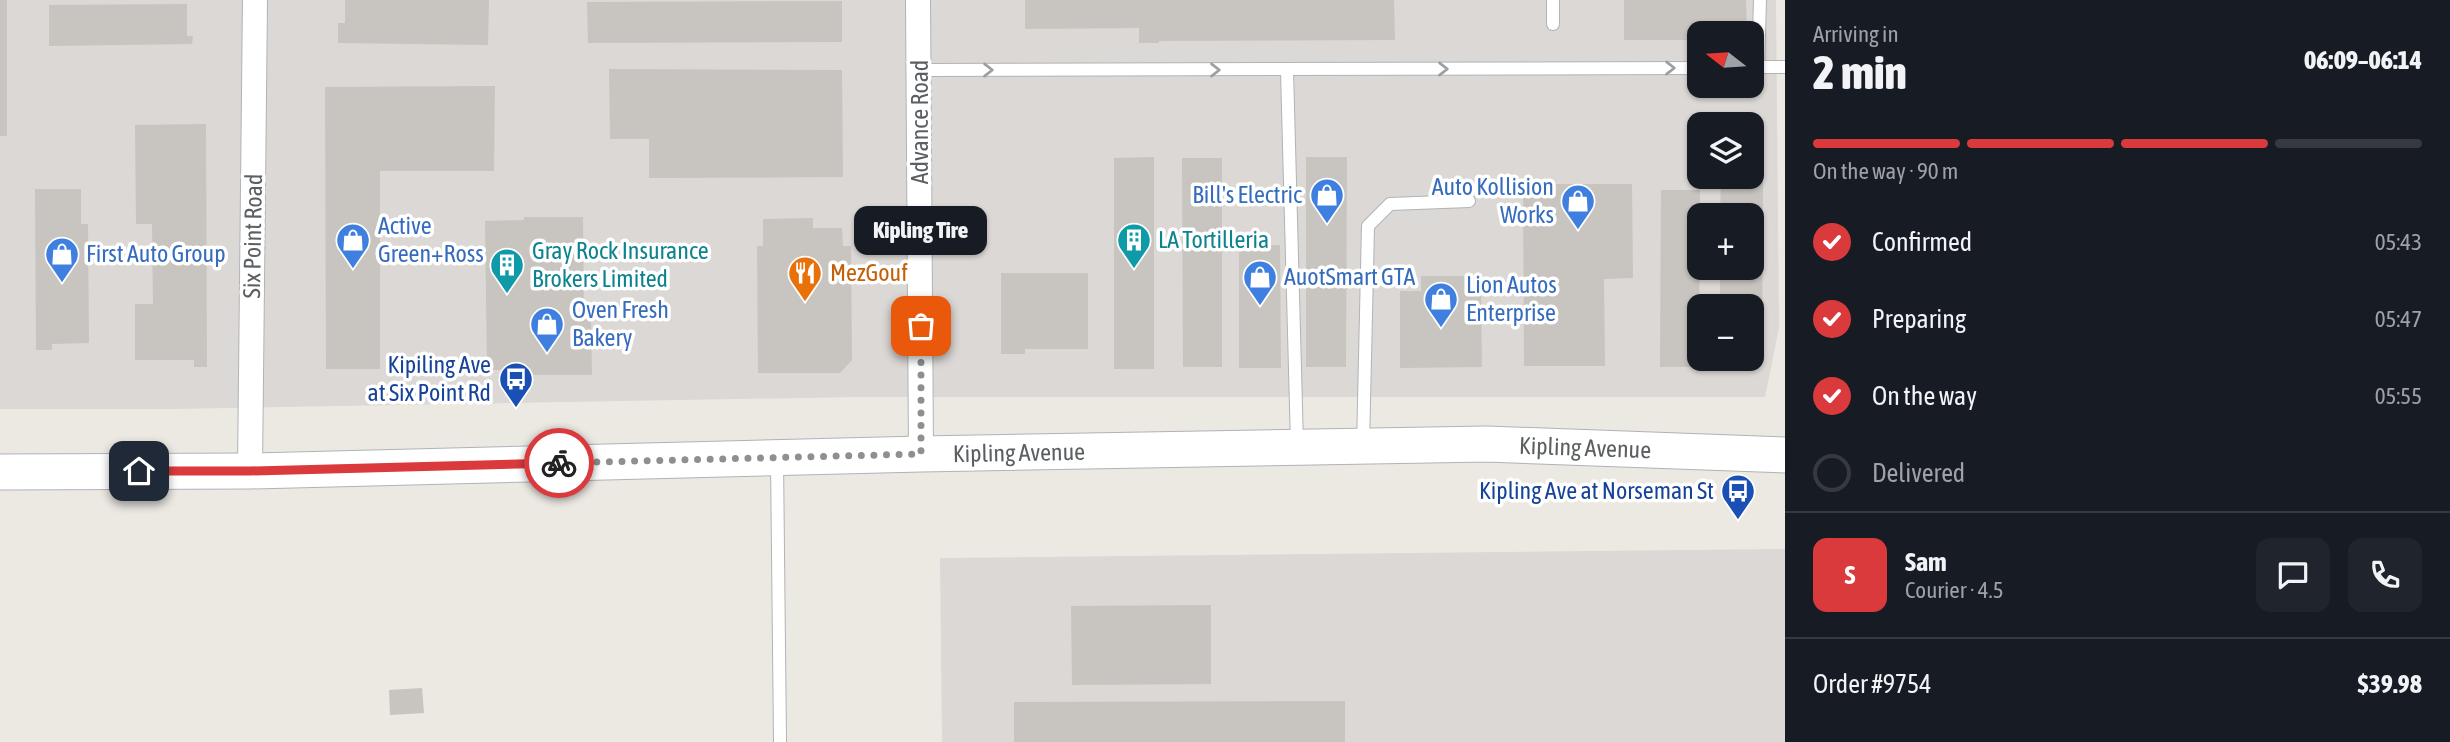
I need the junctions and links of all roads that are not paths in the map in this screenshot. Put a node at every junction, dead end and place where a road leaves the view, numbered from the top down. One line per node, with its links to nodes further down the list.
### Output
1 (255, 0): 18 (street, Six Point Road)
2 (918, 0): 10 (street, Advance Road)
3 (1553, 0): 6 (lane)
4 (1760, 0): 5 (lane)
5 (1758, 21)
6 (1553, 24)
7 (1764, 67): 8 (lane)
8 (1785, 67)
9 (1687, 68): 11 (lane, one-way to 9)
10 (919, 70): 11 (lane, one-way to 11); 15 (street, Advance Road)
11 (1287, 70): 14 (lane)
12 (1469, 201): 13 (lane)
13 (1363, 446): 14 (main road, Kipling Avenue); 16 (main road, Kipling Avenue)
14 (1297, 447): 15 (main road, Kipling Avenue)
15 (921, 454): 17 (main road, Kipling Avenue)
16 (1785, 455)
17 (777, 458): 18 (main road, Kipling Avenue); 20 (lane)
18 (250, 471): 19 (main road, Kipling Avenue)
19 (0, 472)
20 (780, 742)

